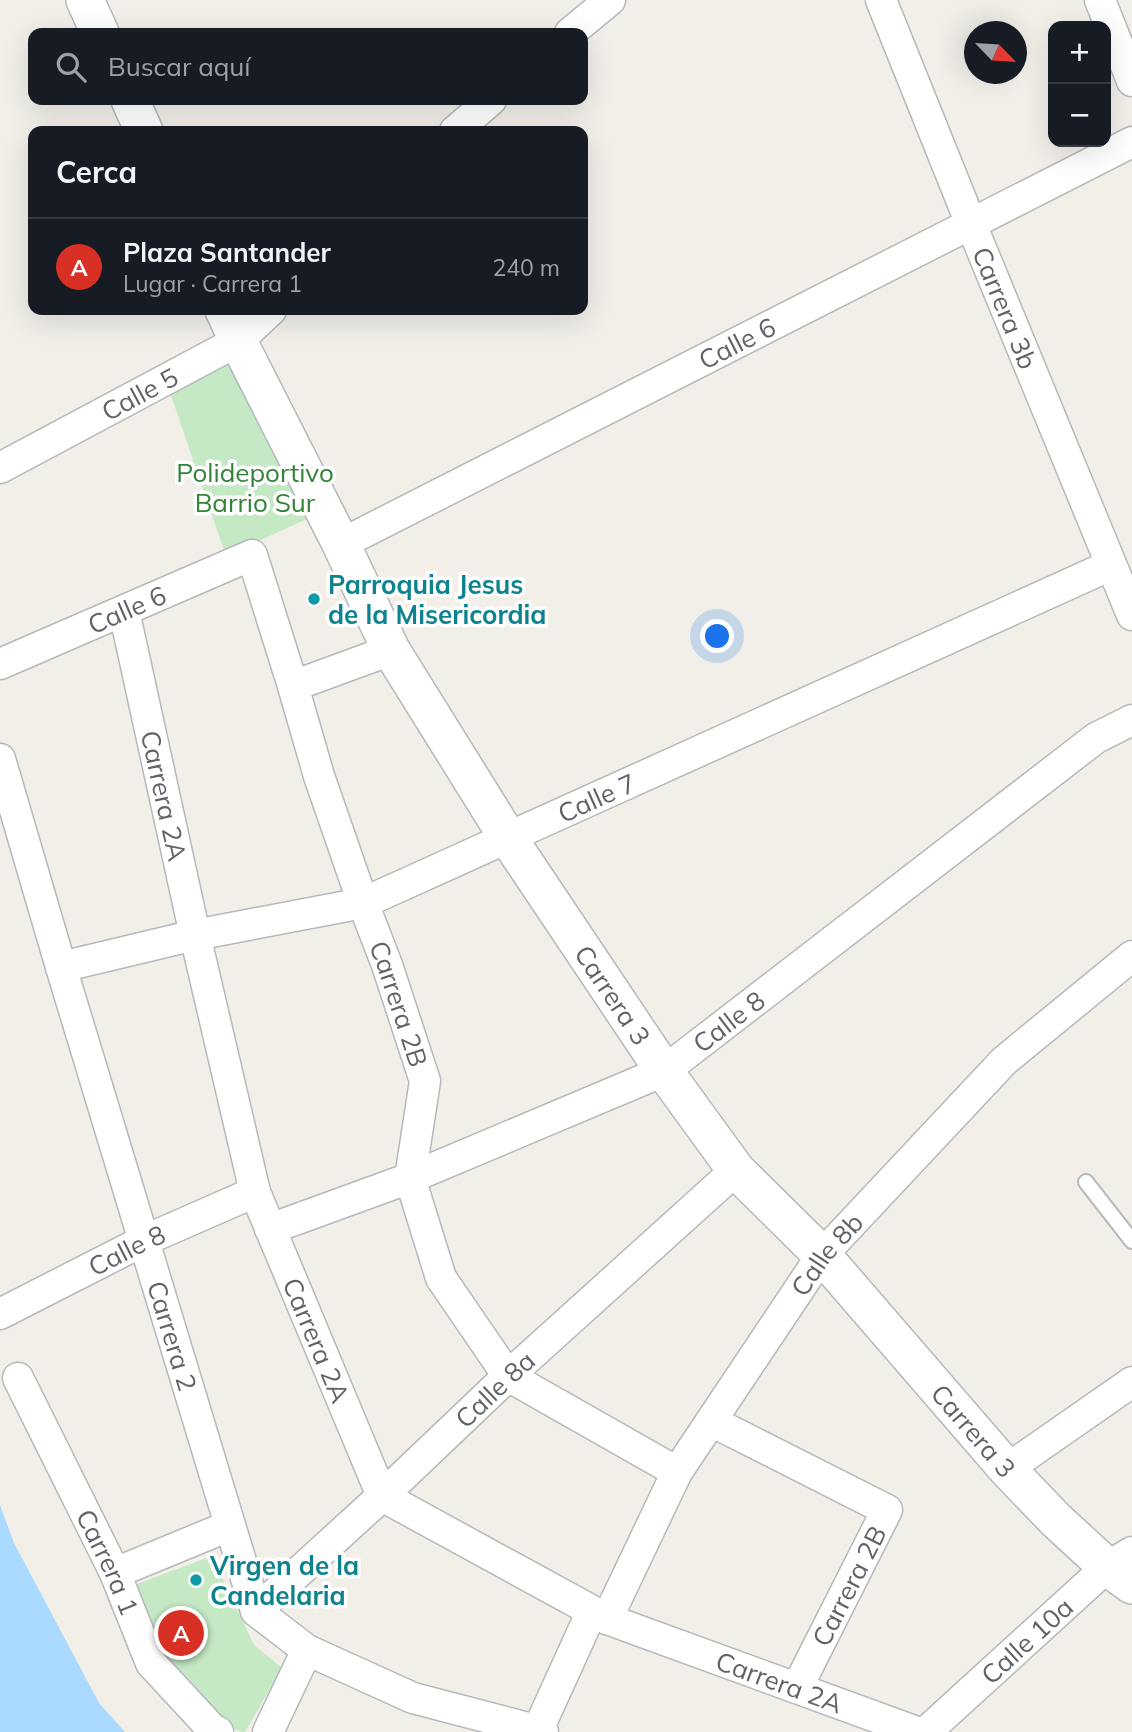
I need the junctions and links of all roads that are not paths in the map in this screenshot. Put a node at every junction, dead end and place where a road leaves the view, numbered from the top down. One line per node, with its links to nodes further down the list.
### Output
1 (85, 0): 5 (street)
2 (610, 0): 6 (street)
3 (881, 0): 13 (street, Carrera 3b)
4 (1100, 0): 7 (street)
5 (98, 28)
6 (576, 28)
7 (1132, 81)
8 (132, 105): 10 (street)
9 (485, 105): 11 (street)
10 (142, 126)
11 (462, 126)
12 (1132, 142): 13 (street, Calle 6)
13 (971, 224): 17 (street, Calle 6); 19 (street, Carrera 3b)
14 (258, 315): 15 (street, Calle 5)
15 (231, 326): 16 (street, Calle 5); 17 (street, Carrera 3)
16 (0, 468)
17 (341, 544): 22 (street, Carrera 3)
18 (252, 555): 20 (street, Calle 6); 24 (street, Carrera 2B)
19 (1111, 565): 21 (street, Carrera 3b); 27 (street, Calle 7)
20 (124, 611): 23 (street, Calle 6); 29 (street, Carrera 2A)
21 (1132, 615)
22 (391, 650): 24 (street); 27 (street, Carrera 3)
23 (0, 664)
24 (293, 686): 28 (street, Carrera 2B)
25 (1132, 720): 32 (street, Calle 8)
26 (0, 759): 31 (street, Carrera 2)
27 (508, 838): 28 (street, Calle 7); 32 (street, Carrera 3)
28 (363, 903): 29 (street, Calle 7); 34 (street, Carrera 2B)
29 (195, 935): 31 (street, Calle 7); 36 (street, Carrera 2A)
30 (1132, 956): 40 (street, Calle 8b)
31 (61, 967): 38 (street, Carrera 2)
32 (664, 1071): 33 (street, Carrera 3); 34 (street, Calle 8)
33 (736, 1170): 40 (street, Carrera 3); 42 (street, Calle 8a)
34 (410, 1178): 37 (street, Calle 8); 42 (street, Carrera 2B)
35 (1086, 1181): 39 (lane)
36 (255, 1192): 37 (street, Carrera 2A); 38 (street, Calle 8)
37 (270, 1229): 48 (street, Carrera 2A)
38 (144, 1241): 41 (street, Calle 8); 49 (street, Carrera 2)
39 (1132, 1241)
40 (822, 1255): 45 (street, Calle 8b); 46 (street, Carrera 3)
41 (0, 1314)
42 (508, 1376): 47 (street, Carrera 2B); 48 (street, Calle 8a)
43 (18, 1378): 51 (street, Carrera 1)
44 (1132, 1382): 46 (street)
45 (711, 1421): 47 (street, Calle 8b); 55 (street, Carrera 2B)
46 (1007, 1469): 50 (street, Carrera 3)
47 (677, 1472): 53 (street, Calle 8b)
48 (382, 1496): 52 (street, Calle 8a); 53 (street, Carrera 2A)
49 (229, 1525): 51 (street); 52 (street, Carrera 2)
50 (1124, 1568): 60 (street, Calle 10a)
51 (115, 1573): 56 (street, Carrera 1)
52 (256, 1611): 54 (street)
53 (600, 1615): 55 (street, Carrera 2A); 58 (street, Calle 8b)
54 (307, 1650): 57 (street); 58 (street)
55 (797, 1688): 59 (street, Carrera 2A)
56 (218, 1732)
57 (268, 1732)
58 (539, 1732)
59 (918, 1732)
60 (926, 1732)

